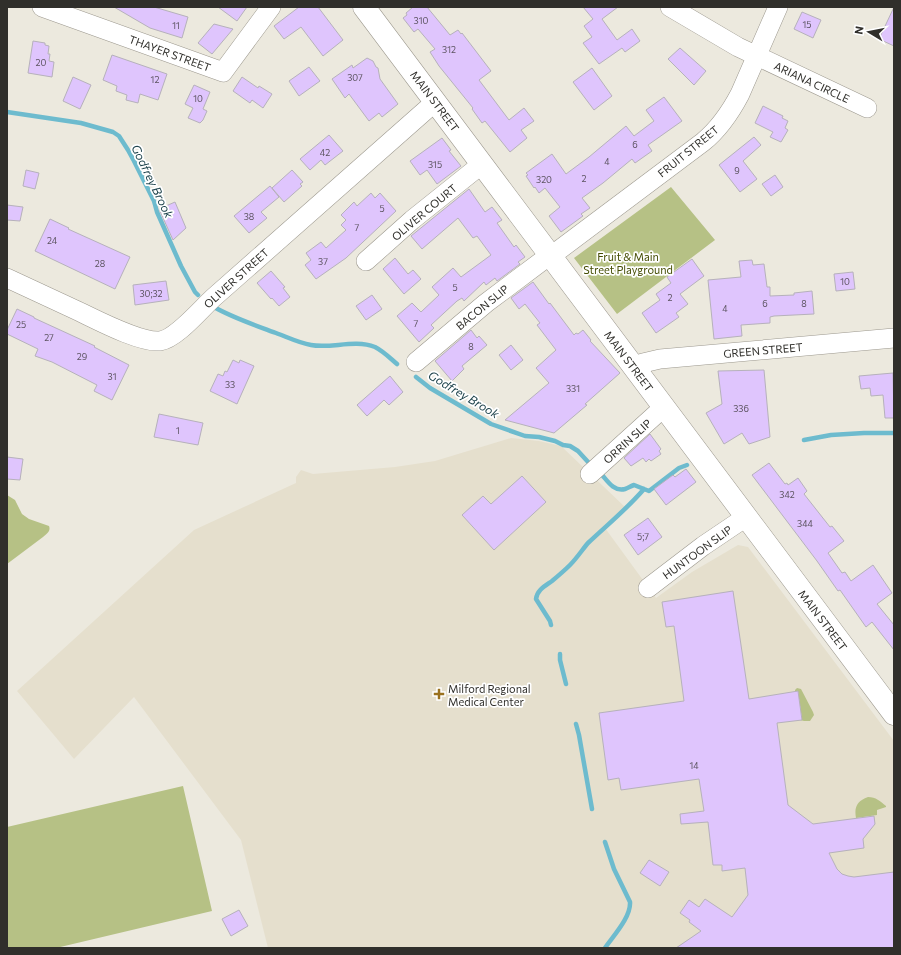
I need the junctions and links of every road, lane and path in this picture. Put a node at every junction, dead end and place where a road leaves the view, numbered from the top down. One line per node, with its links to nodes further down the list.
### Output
1 (42, 7): 2 (street, THAYER STREET)
2 (271, 7)
3 (364, 7): 7 (main road, MAIN STREET)
4 (670, 7): 6 (street, ARIANA CIRCLE)
5 (778, 7): 6 (street, FRUIT STREET)
6 (757, 56): 8 (street, ARIANA CIRCLE); 10 (street, FRUIT STREET)
7 (435, 102): 9 (main road, MAIN STREET); 12 (street, OLIVER STREET)
8 (866, 108)
9 (482, 164): 10 (main road, MAIN STREET); 11 (street, OLIVER COURT)
10 (550, 256): 14 (street, BACON SLIP); 15 (main road, MAIN STREET)
11 (366, 261)
12 (7, 278)
13 (894, 338): 15 (street, GREEN STREET)
14 (416, 362)
15 (634, 367): 16 (main road, MAIN STREET)
16 (664, 407): 17 (street, ORRIN SLIP); 18 (main road, MAIN STREET)
17 (590, 474)
18 (746, 517): 19 (street, HUNTOON SLIP); 20 (main road, MAIN STREET)
19 (648, 588)
20 (894, 714)

